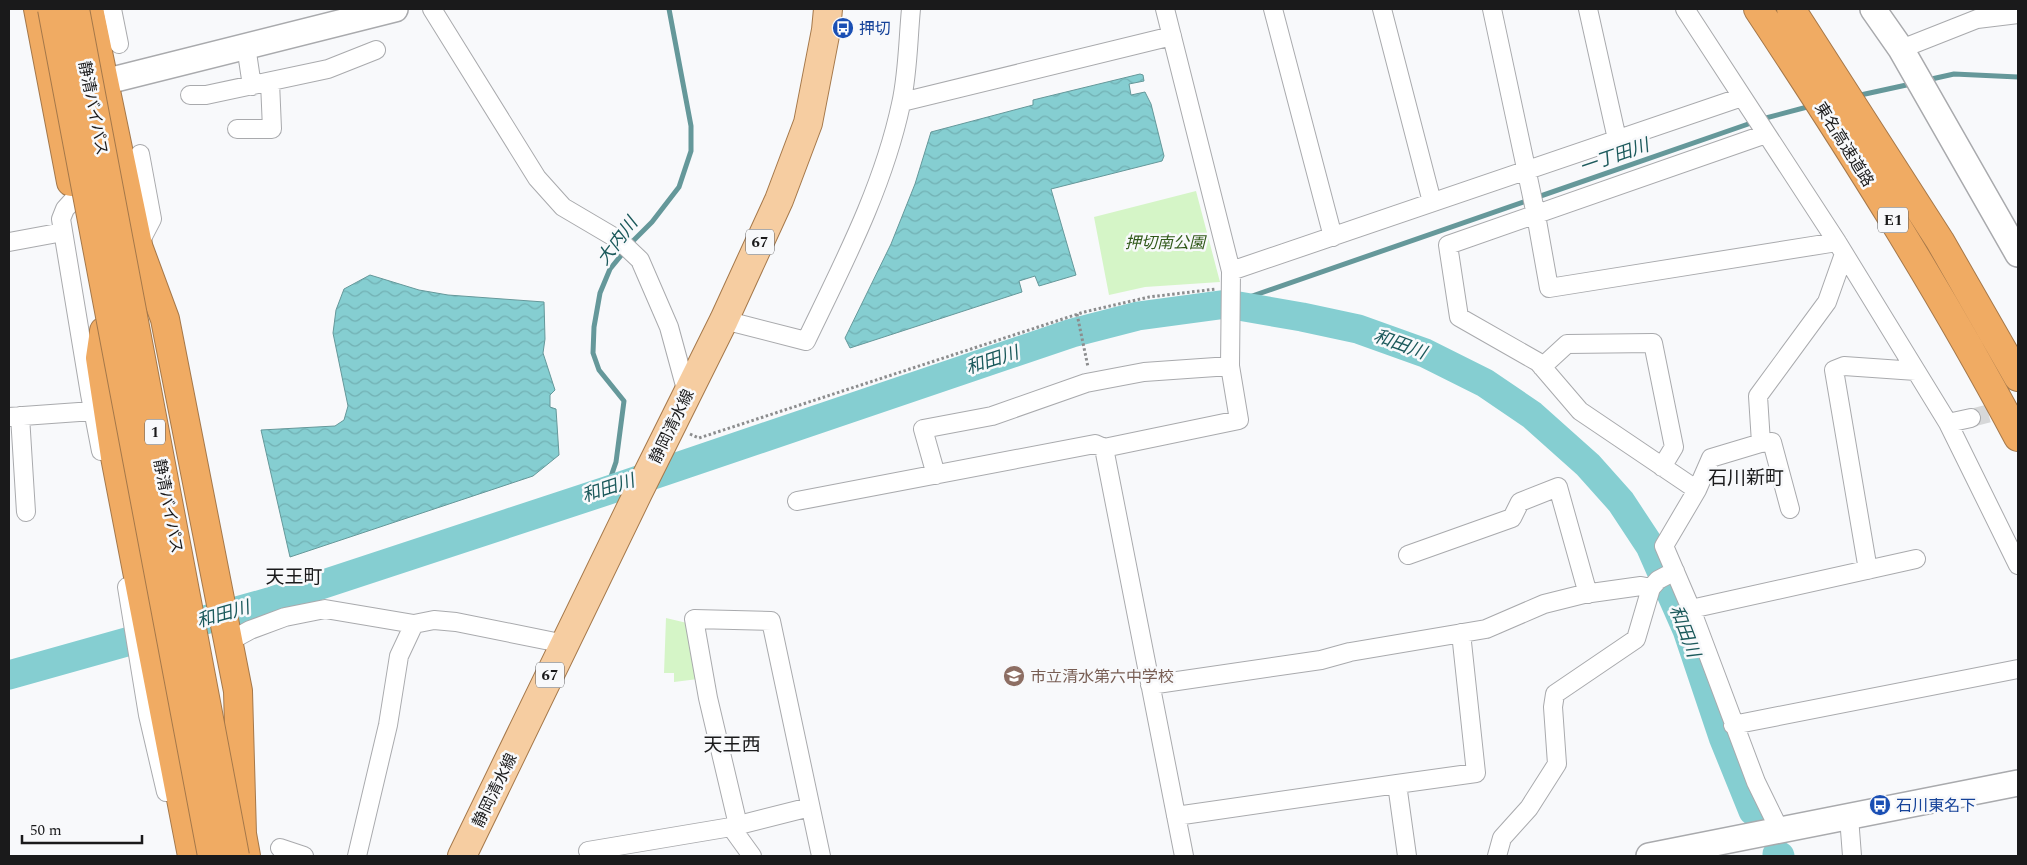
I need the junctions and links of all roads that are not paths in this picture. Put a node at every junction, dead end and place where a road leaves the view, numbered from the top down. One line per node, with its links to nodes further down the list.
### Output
1 (75, 9): 92 (highway, 静清バイパス / 1, bridge)
2 (89, 9): 24 (highway)
3 (112, 9): 20 (street)
4 (395, 9): 21 (street)
5 (432, 9): 52 (street)
6 (828, 9): 46 (main road, 静岡清水線 / 67)
7 (911, 9): 30 (street)
8 (1165, 9): 19 (street)
9 (1273, 9): 40 (street)
10 (1382, 9): 37 (street)
11 (1492, 9): 35 (street)
12 (1588, 9): 33 (street)
13 (1685, 9): 29 (street)
14 (1758, 9): 57 (highway, 東名高速道路 / E1)
15 (1791, 9): 51 (highway, 東名高速道路 / E1)
16 (1873, 9): 22 (street)
17 (38, 12): 27 (highway); 91 (highway, 静清バイパス / 1, bridge)
18 (2018, 14): 22 (street)
19 (1172, 36): 30 (street); 45 (street)
20 (119, 44)
21 (246, 46): 24 (street); 26 (street)
22 (1902, 49): 44 (street)
23 (376, 50): 25 (street)
24 (103, 82): 27 (street); 42 (highway)
25 (270, 82): 26 (street); 31 (street)
26 (252, 86): 28 (street)
27 (54, 94): 36 (highway)
28 (190, 95)
29 (1742, 96): 32 (street); 33 (street)
30 (902, 102): 46 (street)
31 (237, 128)
32 (1766, 134): 38 (street); 43 (street)
33 (1617, 139): 35 (street)
34 (140, 154): 42 (street)
35 (1527, 170): 37 (street); 38 (street)
36 (74, 199): 39 (street); 47 (highway)
37 (1432, 202): 40 (street)
38 (1536, 215): 43 (street); 49 (street)
39 (63, 232): 41 (street); 53 (street)
40 (1333, 237): 45 (street)
41 (9, 242)
42 (138, 246): 75 (highway); 94 (highway)
43 (1840, 248): 50 (street); 58 (street)
44 (2018, 254)
45 (1231, 285): 48 (street)
46 (724, 320): 52 (main road, 静岡清水線 / 67)
47 (104, 331): 90 (highway); 91 (highway)
48 (1230, 366): 59 (street); 61 (street)
49 (1542, 367): 60 (street); 60 (street)
50 (1916, 371): 56 (street); 69 (street)
51 (2018, 377)
52 (687, 393): 76 (main road, 静岡清水線 / 67)
53 (93, 410): 54 (street); 89 (street)
54 (14, 417): 65 (street)
55 (1971, 418): 56 (street)
56 (1948, 423): 68 (street)
57 (2018, 437)
58 (1761, 443): 62 (street); 64 (street)
59 (1104, 448): 61 (street); 78 (street)
60 (1662, 467): 62 (street)
61 (936, 475): 63 (street)
62 (1697, 490): 70 (street)
63 (797, 501)
64 (1790, 509)
65 (26, 512)
66 (1408, 555): 71 (street)
67 (1916, 559): 69 (street)
68 (2018, 565)
69 (1868, 570): 72 (street)
70 (1664, 578): 71 (street); 72 (street); 102 (street)
71 (1588, 594): 74 (street)
72 (1692, 609): 79 (street)
73 (414, 624): 75 (street); 76 (street); 96 (street)
74 (1461, 633): 78 (street); 81 (street)
75 (228, 642): 93 (highway)
76 (565, 644): 97 (main road, 静岡清水線 / 67)
77 (2018, 669): 79 (street)
78 (1150, 685): 83 (street)
79 (1733, 724): 86 (street)
80 (2018, 782): 84 (street)
81 (1397, 784): 83 (street); 101 (street)
82 (810, 807): 85 (street); 85 (street); 99 (street)
83 (1176, 816): 100 (street)
84 (1849, 817): 86 (street); 104 (street)
85 (734, 826): 88 (street); 98 (street)
86 (1780, 830): 103 (street)
87 (280, 848): 95 (street)
88 (588, 851)
89 (180, 856)
90 (192, 856)
91 (211, 856)
92 (235, 856)
93 (246, 856)
94 (252, 856)
95 (304, 856)
96 (357, 856)
97 (462, 856)
98 (752, 856)
99 (821, 856)
100 (1184, 856)
101 (1407, 856)
102 (1497, 856)
103 (1649, 856)
104 (1852, 856)

